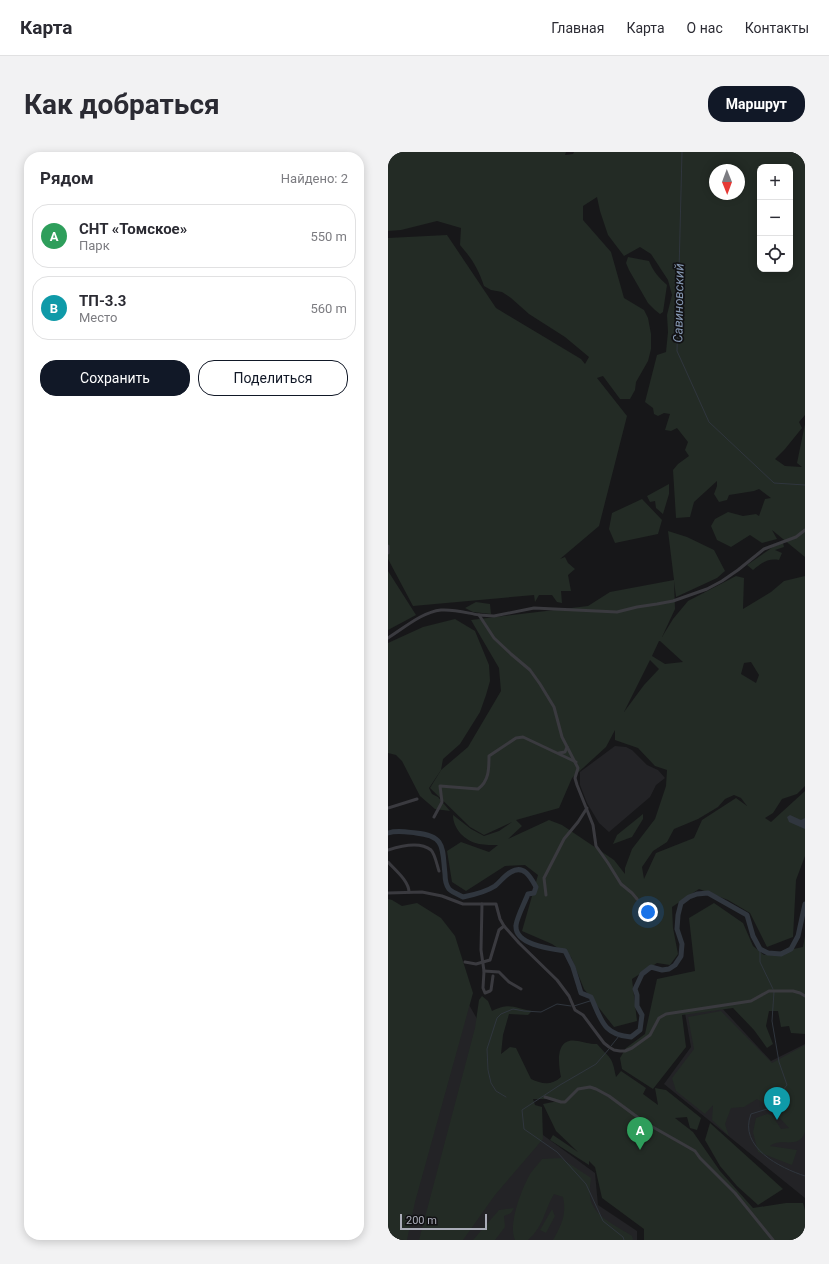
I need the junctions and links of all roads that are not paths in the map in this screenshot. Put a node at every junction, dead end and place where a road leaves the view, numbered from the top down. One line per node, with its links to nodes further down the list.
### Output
1 (805, 530): 4 (street)
2 (388, 546): 3 (street)
3 (388, 553)
4 (479, 615): 5 (street); 6 (street)
5 (388, 638)
6 (567, 747): 7 (street); 8 (street)
7 (558, 753): 8 (street); 12 (street)
8 (576, 762): 11 (street)
9 (417, 799): 10 (street)
10 (388, 808)
11 (587, 808): 18 (street); 19 (street)
12 (434, 817)
13 (388, 850): 15 (street)
14 (388, 862): 16 (street)
15 (439, 871)
16 (409, 892): 17 (street); 20 (street)
17 (388, 894)
18 (546, 895)
19 (637, 899)
20 (482, 904): 21 (street); 23 (street)
21 (504, 926): 23 (street); 27 (street)
22 (465, 962): 23 (street)
23 (483, 962): 24 (street)
24 (484, 970): 25 (street); 26 (street)
25 (493, 976)
26 (521, 989)
27 (805, 996)
28 (544, 1097): 29 (street)
29 (773, 1240)

